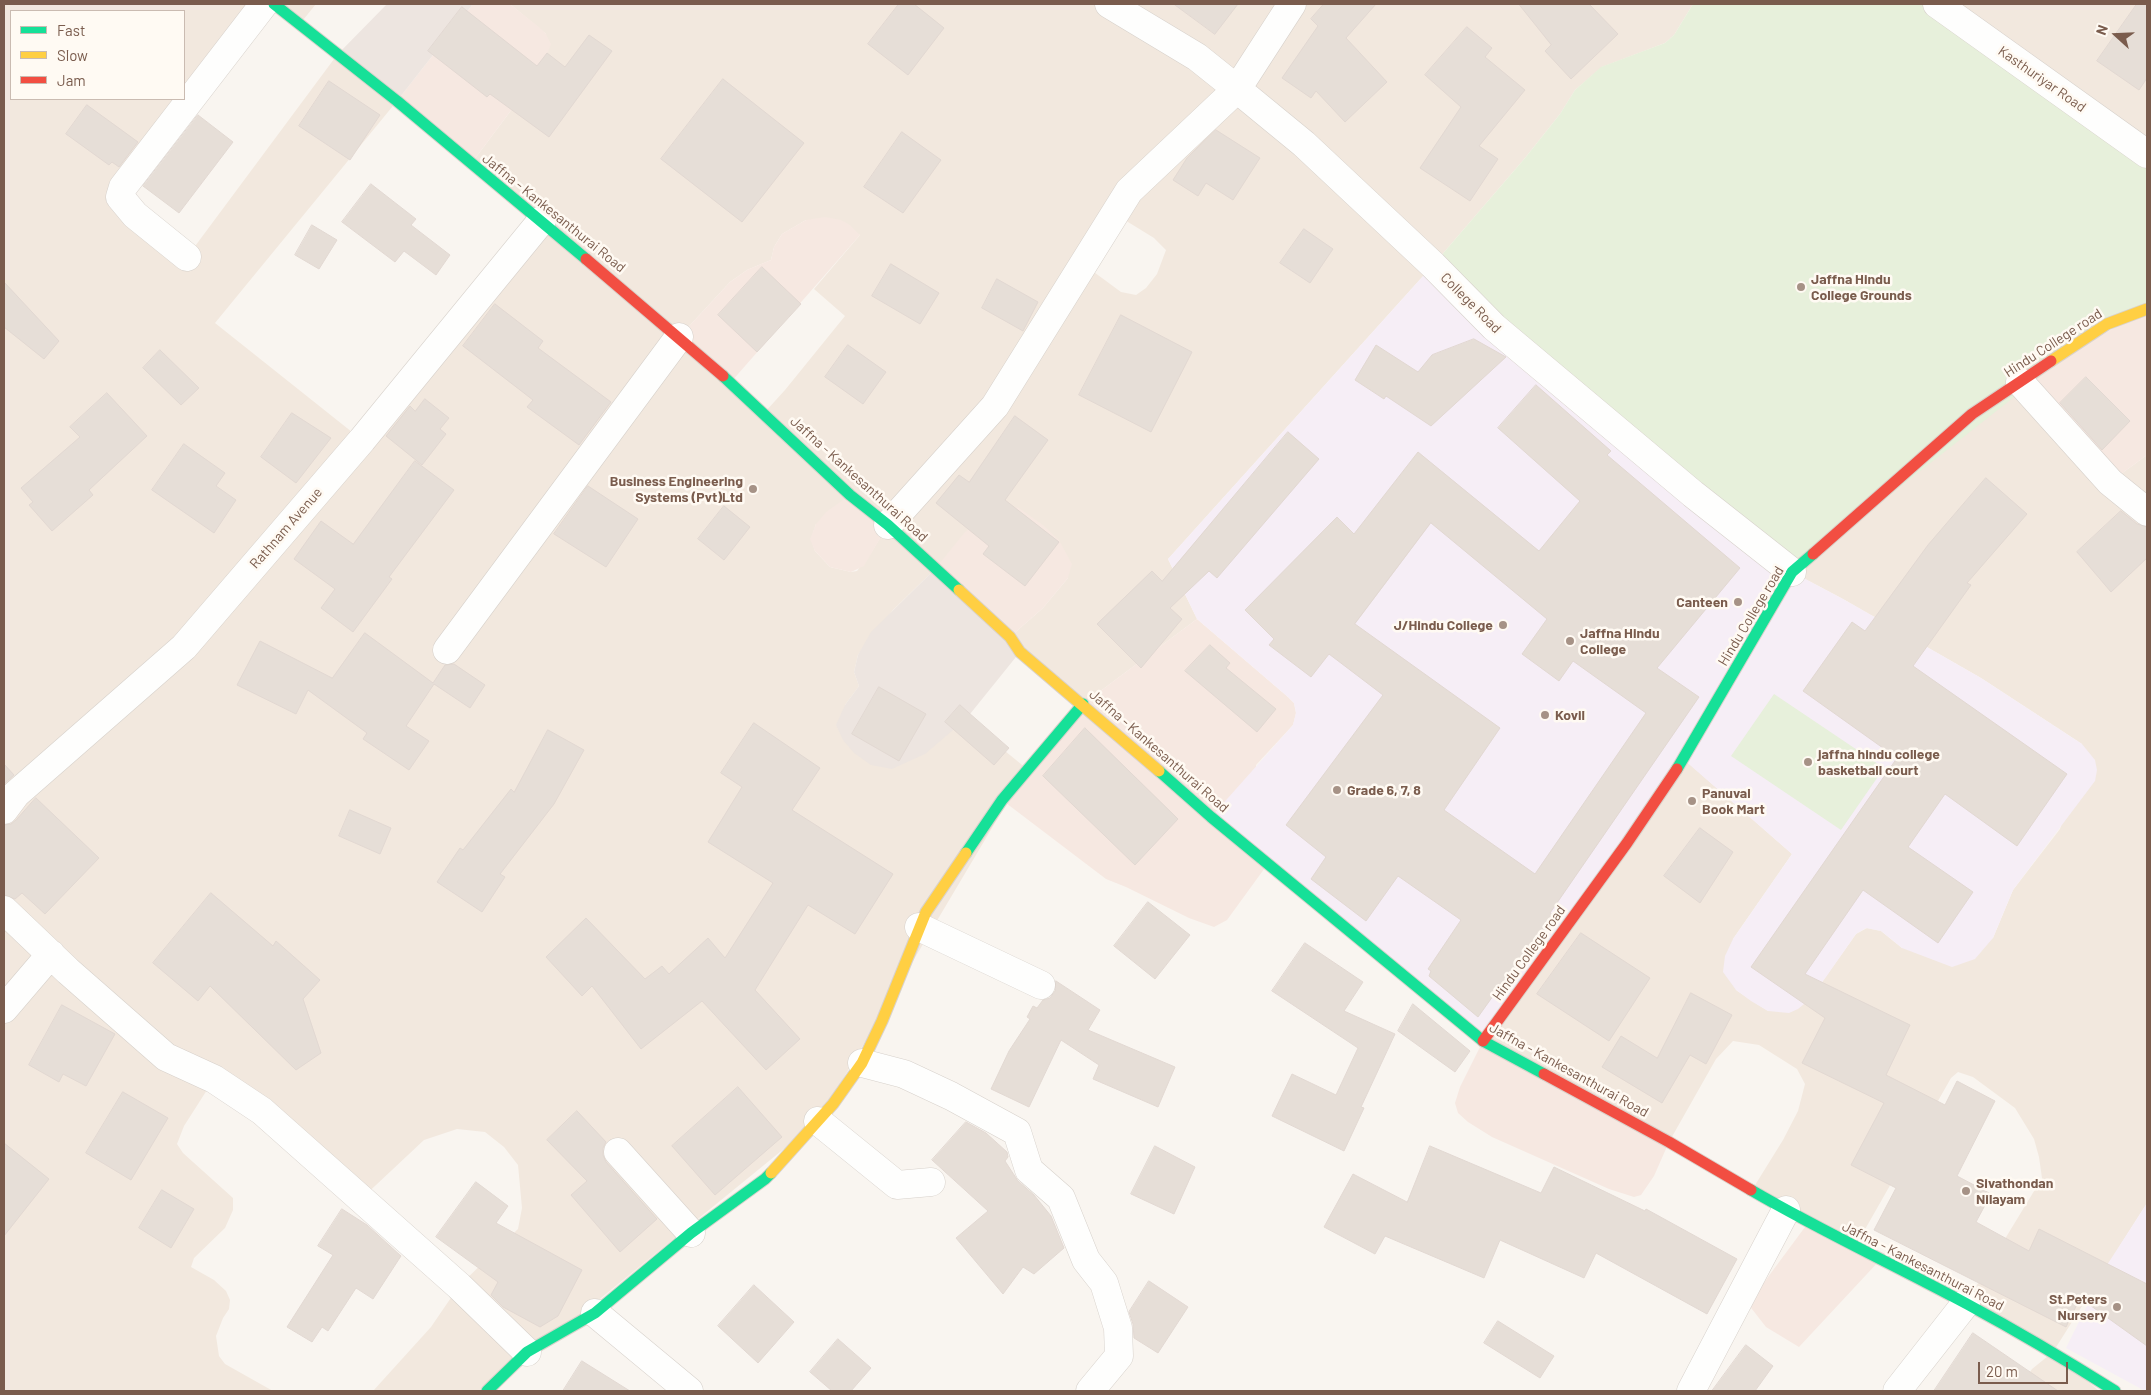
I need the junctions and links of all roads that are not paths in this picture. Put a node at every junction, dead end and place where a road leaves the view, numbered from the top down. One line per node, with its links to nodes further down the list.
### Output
1 (264, 4): 9 (street)
2 (274, 4): 8 (main road, Jaffna - Kankesanthurai Road)
3 (1109, 4): 6 (street, College Road)
4 (1292, 4): 6 (street)
5 (1936, 4): 7 (street, Kasthuriyar Road)
6 (1237, 89): 14 (street); 15 (street, College Road)
7 (2147, 154)
8 (542, 220): 11 (main road, Jaffna - Kankesanthurai Road); 18 (street, Rathnam Avenue)
9 (187, 257)
10 (2147, 309): 12 (main road, Hindu College road)
11 (679, 337): 14 (main road, Jaffna - Kankesanthurai Road); 16 (street)
12 (2020, 382): 13 (street); 15 (main road, Hindu College road)
13 (2147, 512)
14 (888, 525): 17 (main road, Jaffna - Kankesanthurai Road)
15 (1792, 572): 24 (main road, Hindu College road)
16 (447, 650)
17 (1083, 704): 20 (main road); 24 (main road, Jaffna - Kankesanthurai Road)
18 (4, 810)
19 (4, 910): 21 (street)
20 (919, 928): 22 (street); 25 (main road)
21 (51, 954): 23 (street); 33 (street)
22 (1040, 985)
23 (4, 1009)
24 (1484, 1041): 29 (main road, Jaffna - Kankesanthurai Road)
25 (862, 1063): 26 (main road); 36 (street)
26 (818, 1121): 28 (street); 30 (main road)
27 (618, 1152): 30 (street)
28 (931, 1182)
29 (1786, 1210): 31 (main road, Jaffna - Kankesanthurai Road); 37 (street)
30 (690, 1233): 32 (main road)
31 (1966, 1304): 38 (street); 39 (main road, Jaffna - Kankesanthurai Road)
32 (595, 1313): 33 (main road); 35 (street)
33 (527, 1352): 34 (main road)
34 (487, 1391)
35 (689, 1391)
36 (1090, 1391)
37 (1691, 1391)
38 (1897, 1391)
39 (2115, 1391)

